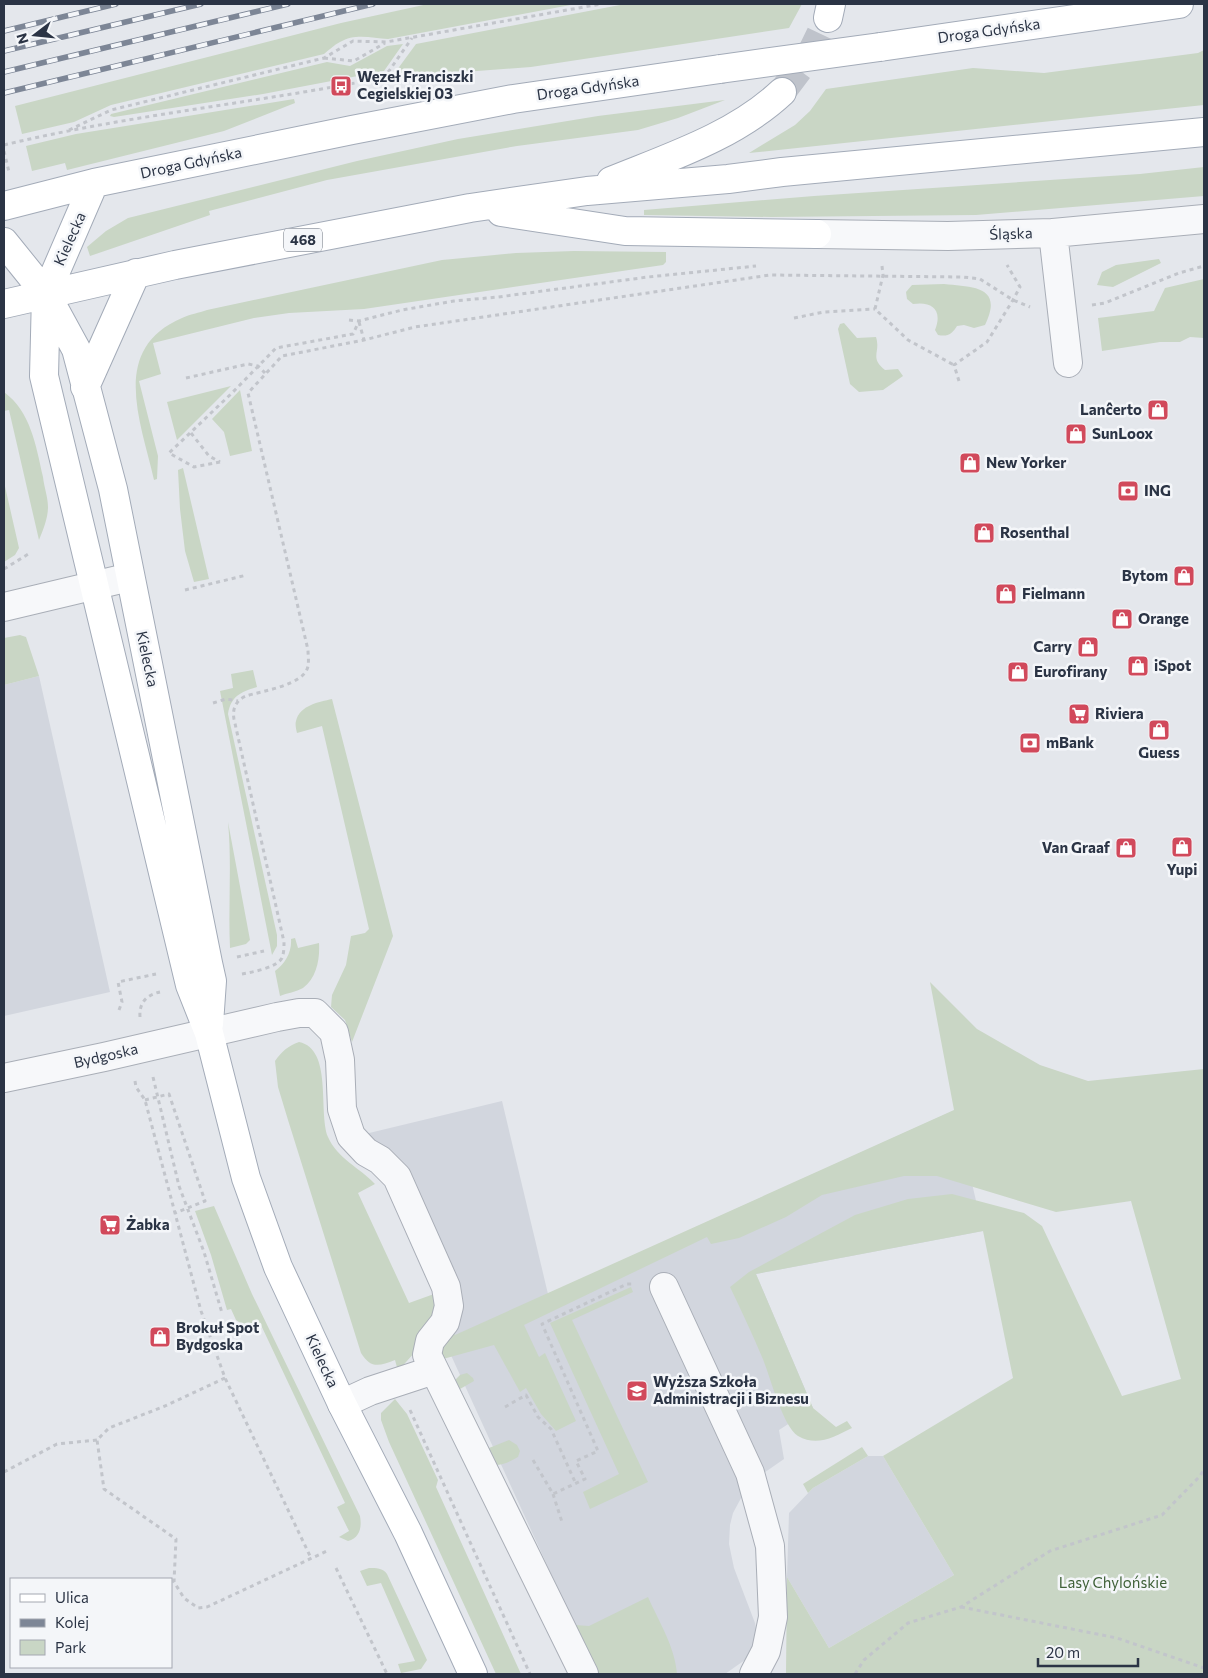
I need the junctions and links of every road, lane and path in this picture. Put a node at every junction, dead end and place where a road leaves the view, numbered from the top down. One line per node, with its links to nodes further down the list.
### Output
1 (601, 4): 3 (path)
2 (1179, 4): 12 (main road, Droga Gdyńska, bridge)
3 (412, 38): 4 (path); 7 (path)
4 (386, 42): 5 (path); 5 (path)
5 (324, 58): 7 (path)
6 (782, 92): 13 (main road, 468)
7 (69, 130): 9 (path)
8 (1204, 132): 13 (main road)
9 (4, 145)
10 (4, 151): 11 (path)
11 (10, 176)
12 (94, 183): 14 (main road, Droga Gdyńska); 25 (main road, Kielecka)
13 (587, 191): 15 (main road, 468)
14 (4, 206)
15 (470, 208): 18 (main road); 23 (main road, 468)
16 (1204, 218): 17 (street, Śląska)
17 (1054, 233): 18 (street, Śląska); 34 (street)
18 (817, 234)
19 (4, 242): 25 (main road, Kielecka)
20 (998, 264): 26 (path)
21 (761, 266): 32 (path)
22 (1204, 266): 28 (path)
23 (136, 273): 25 (main road, 468); 40 (main road)
24 (883, 275): 26 (path); 29 (path); 33 (path)
25 (46, 294): 27 (main road, 468); 40 (main road, Kielecka); 46 (main road, Kielecka)
26 (1014, 300): 35 (path)
27 (4, 304)
28 (1090, 305)
29 (874, 309): 30 (path); 35 (path)
30 (794, 318)
31 (349, 320): 32 (path)
32 (359, 321): 33 (path); 36 (path)
33 (364, 340): 37 (path)
34 (1068, 362)
35 (954, 365): 39 (path)
36 (258, 366): 37 (path); 38 (path); 41 (path)
37 (265, 373): 49 (path)
38 (186, 378)
39 (959, 381)
40 (85, 387): 45 (main road, Kielecka)
41 (191, 433): 41 (path)
42 (30, 553): 43 (path)
43 (4, 568)
44 (247, 575): 47 (path)
45 (130, 577): 46 (street); 58 (main road, Kielecka)
46 (95, 587): 48 (street); 58 (main road, Kielecka)
47 (185, 590)
48 (4, 607)
49 (238, 701): 50 (path); 54 (path)
50 (213, 703)
51 (264, 952): 52 (path)
52 (231, 958)
53 (161, 973): 56 (path)
54 (235, 976)
55 (153, 994): 57 (path)
56 (119, 1010)
57 (140, 1016)
58 (209, 1033): 60 (street, Bydgoska); 69 (street, Bydgoska); 72 (main road, Kielecka)
59 (152, 1071): 62 (path)
60 (4, 1078)
61 (136, 1087): 63 (path)
62 (157, 1097): 63 (path); 64 (path); 64 (path)
63 (145, 1100): 65 (path)
64 (188, 1208): 65 (path); 68 (path)
65 (175, 1213): 70 (path)
66 (627, 1284): 78 (path)
67 (664, 1287): 90 (street)
68 (222, 1313)
69 (434, 1370): 71 (street); 89 (street, Bydgoska)
70 (225, 1378): 74 (path); 82 (path)
71 (398, 1382): 72 (street); 88 (path)
72 (342, 1404): 87 (main road, Kielecka)
73 (505, 1407): 78 (path)
74 (97, 1440): 77 (path); 82 (path)
75 (532, 1460): 79 (path)
76 (1204, 1469): 84 (path)
77 (4, 1472)
78 (576, 1484): 79 (path)
79 (553, 1494): 80 (path)
80 (562, 1522)
81 (327, 1551): 82 (path)
82 (311, 1558)
83 (336, 1568): 86 (path)
84 (961, 1607): 85 (path); 91 (path)
85 (1204, 1668)
86 (387, 1674)
87 (473, 1674)
88 (530, 1674)
89 (584, 1674)
90 (754, 1674)
91 (855, 1674)

